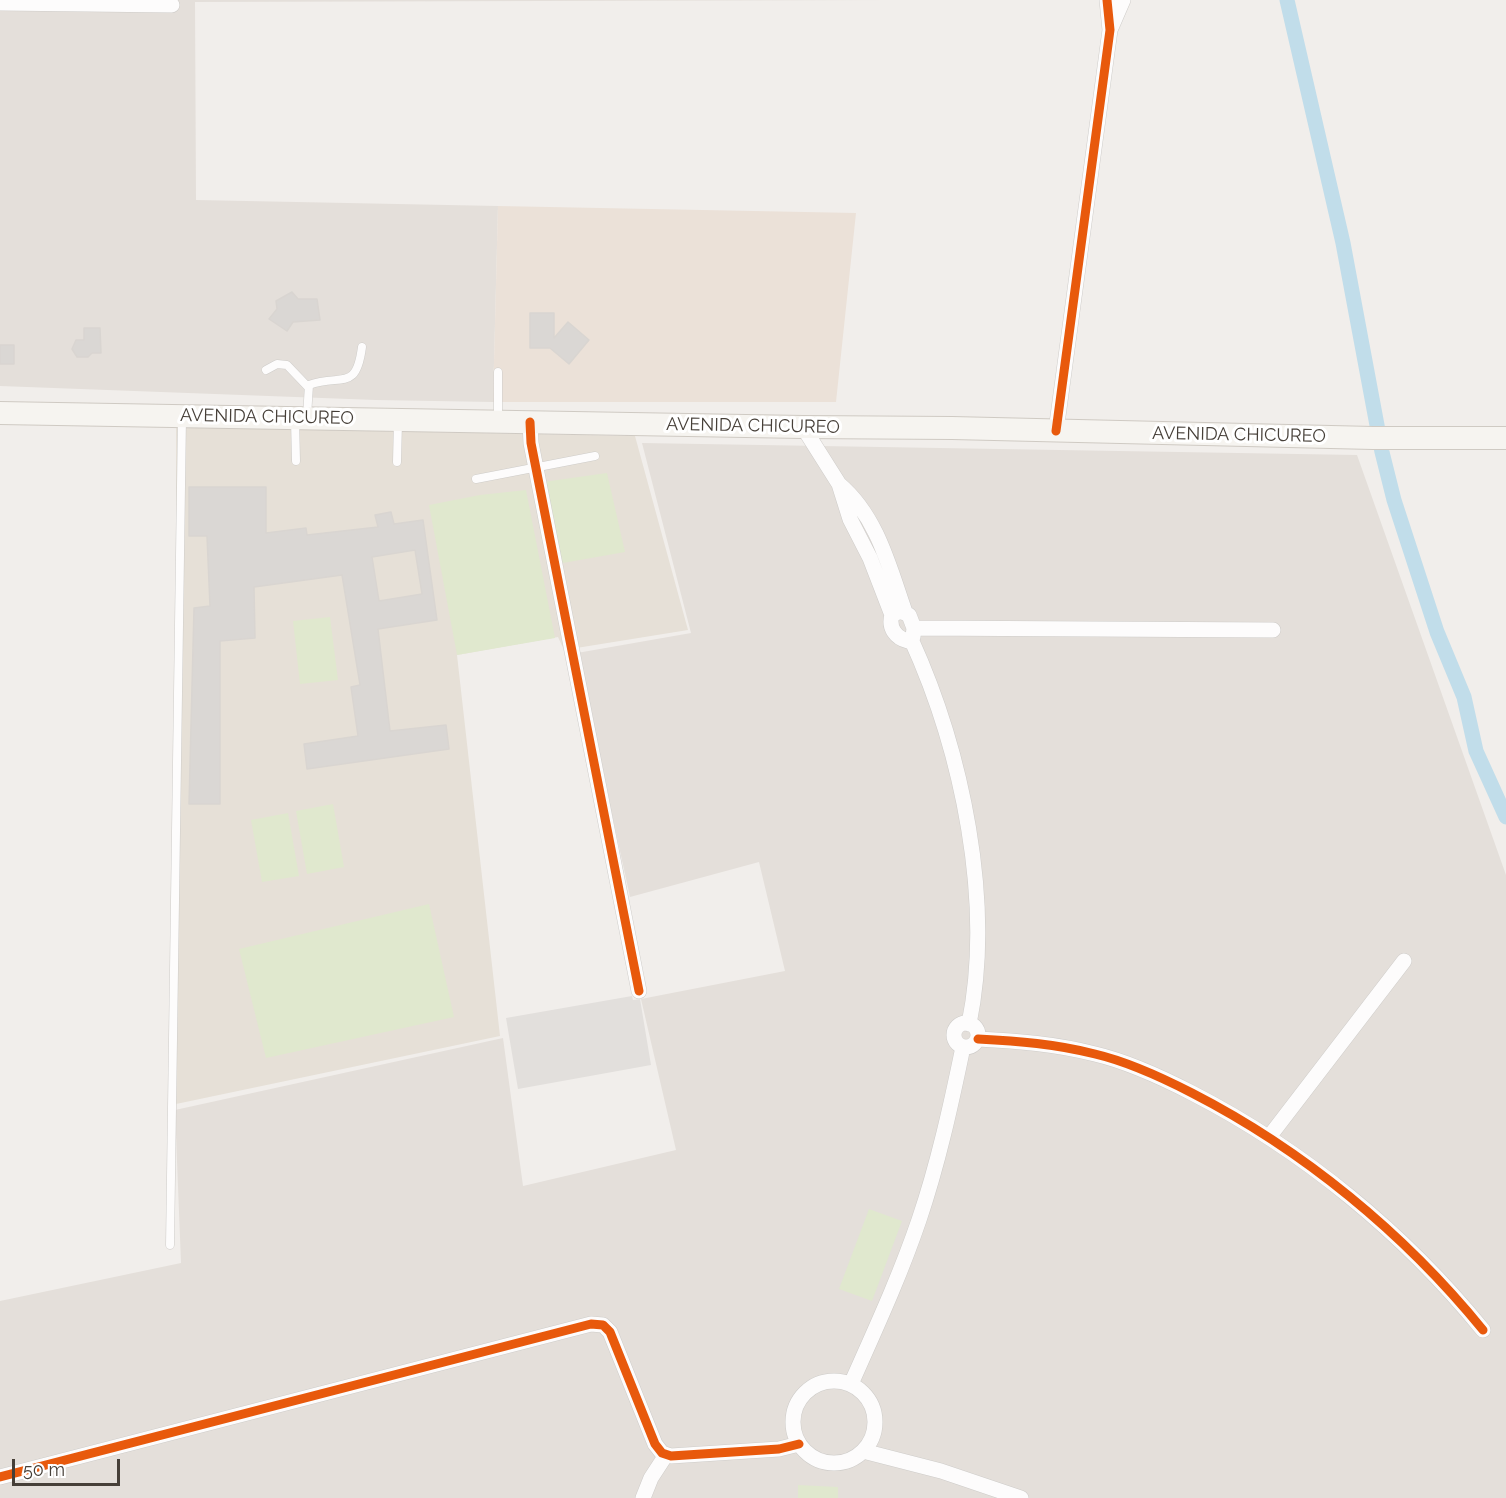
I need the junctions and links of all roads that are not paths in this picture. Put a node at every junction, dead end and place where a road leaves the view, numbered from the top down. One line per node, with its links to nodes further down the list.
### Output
1 (1107, 0): 5 (street)
2 (1123, 0): 5 (street)
3 (0, 3): 4 (street)
4 (172, 5)
5 (1110, 30): 17 (street)
6 (362, 347): 9 (lane)
7 (266, 370): 9 (lane)
8 (498, 372): 14 (lane)
9 (308, 387): 12 (lane)
10 (0, 413): 11 (main road, AVENIDA CHICUREO)
11 (182, 416): 12 (main road, AVENIDA CHICUREO); 32 (lane)
12 (301, 418): 13 (main road, AVENIDA CHICUREO); 20 (lane)
13 (398, 420): 14 (main road, AVENIDA CHICUREO); 21 (lane)
14 (498, 422): 15 (main road, AVENIDA CHICUREO)
15 (530, 422): 16 (main road, AVENIDA CHICUREO); 22 (street)
16 (803, 427): 17 (main road, AVENIDA CHICUREO); 25 (street)
17 (1056, 431): 18 (main road, AVENIDA CHICUREO)
18 (1506, 438)
19 (595, 456): 22 (lane)
20 (296, 461)
21 (397, 462)
22 (536, 468): 23 (lane); 27 (street)
23 (476, 479)
24 (1273, 630): 25 (street)
25 (913, 634): 28 (street)
26 (1404, 961): 31 (street)
27 (639, 991)
28 (969, 1024): 29 (street); 30 (street)
29 (978, 1040): 30 (street); 31 (street)
30 (963, 1047): 34 (street)
31 (1269, 1137): 33 (street)
32 (170, 1245)
33 (1483, 1330)
34 (851, 1384): 35 (street); 36 (street)
35 (799, 1444): 36 (street); 37 (street)
36 (863, 1451): 40 (street)
37 (666, 1455): 38 (street); 39 (street)
38 (0, 1477)
39 (643, 1498)
40 (1021, 1498)

